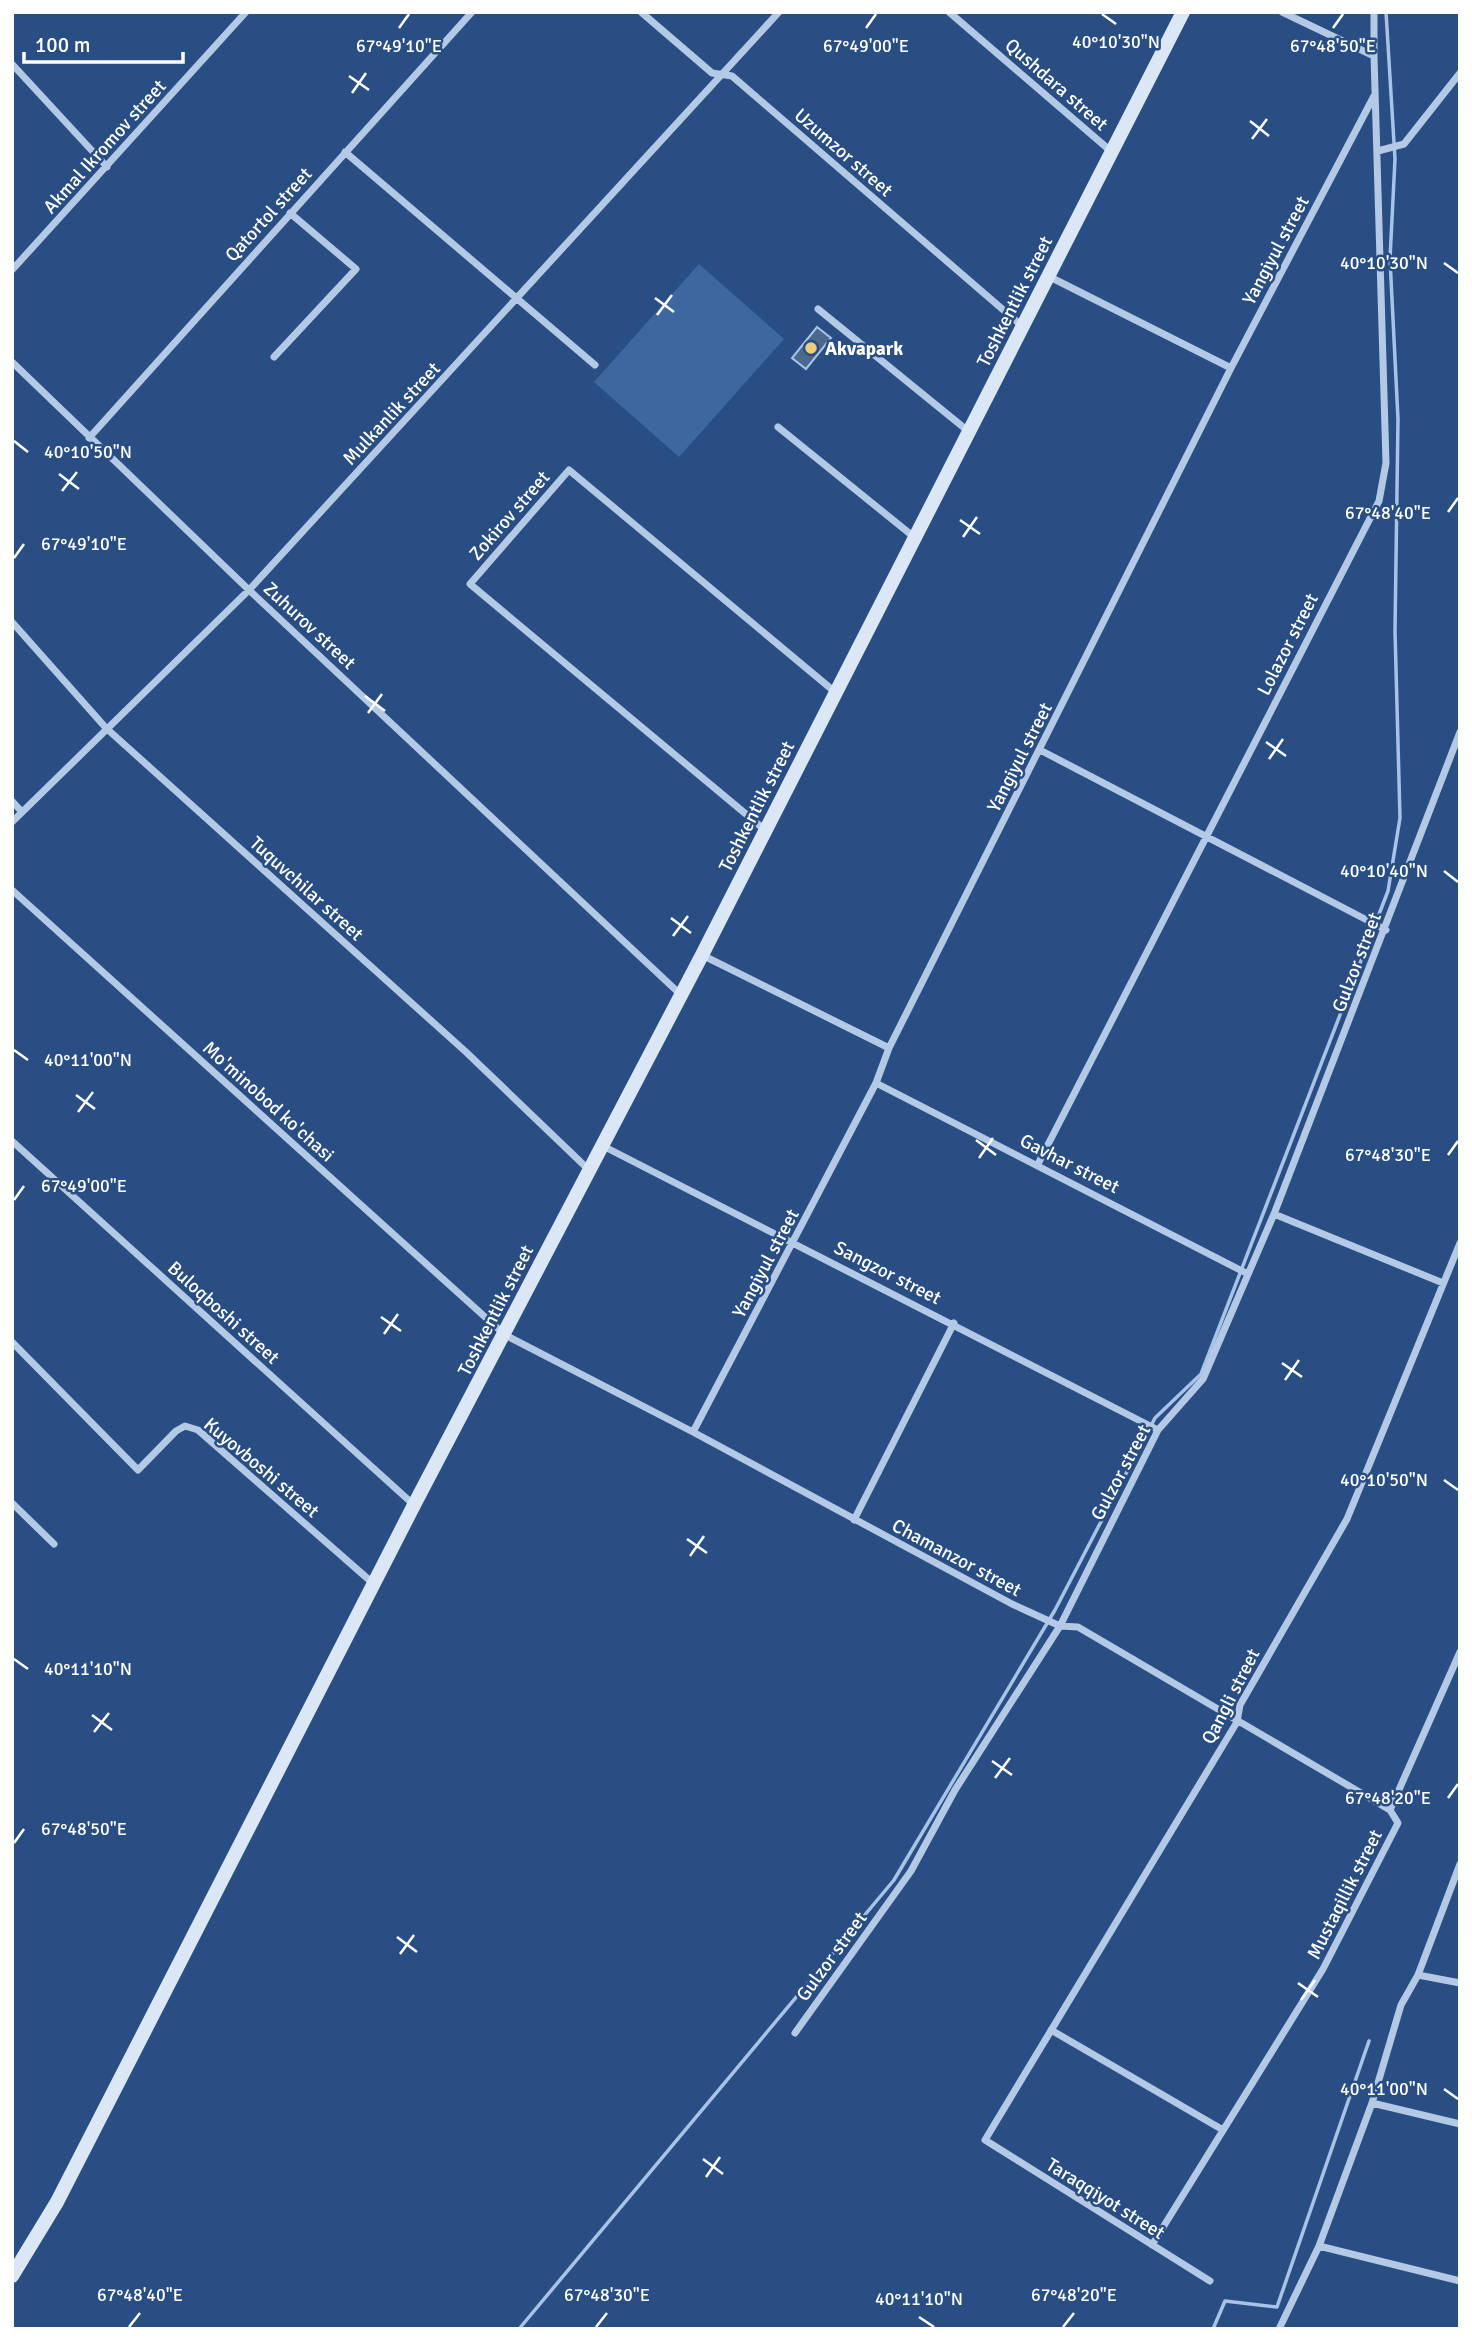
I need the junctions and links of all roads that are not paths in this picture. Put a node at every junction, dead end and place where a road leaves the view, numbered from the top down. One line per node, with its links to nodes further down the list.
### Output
1 (246, 12): 17 (street, Akmal Ikromov street)
2 (472, 12): 15 (street, Qatortol street)
3 (640, 12): 12 (street, Uzumzor street)
4 (779, 12): 12 (street, Mulkanlik street)
5 (949, 12): 16 (street, Qushdara street)
6 (1183, 12): 16 (main road, Toshkentlik street)
7 (1282, 12): 9 (street)
8 (1374, 12): 9 (street, Lolazor street)
9 (1374, 56): 13 (street, Lolazor street)
10 (12, 64): 17 (street)
11 (1460, 73): 14 (street)
12 (723, 75): 21 (street, Mulkanlik street); 23 (street, Uzumzor street)
13 (1374, 96): 14 (street, Lolazor street); 27 (street, Yangiyul street)
14 (1378, 151): 42 (street, Lolazor street)
15 (345, 152): 18 (street, Qatortol street); 21 (street)
16 (1113, 153): 20 (main road, Toshkentlik street)
17 (107, 167): 19 (street, Akmal Ikromov street)
18 (290, 213): 24 (street); 30 (street, Qatortol street)
19 (12, 270)
20 (1048, 276): 23 (main road, Toshkentlik street); 27 (street)
21 (517, 299): 26 (street); 32 (street, Mulkanlik street)
22 (818, 309): 29 (street)
23 (1022, 326): 29 (main road, Toshkentlik street)
24 (274, 357)
25 (12, 362): 30 (street, Zuhurov street)
26 (595, 365)
27 (1231, 368): 37 (street, Yangiyul street)
28 (778, 427): 31 (street)
29 (969, 432): 31 (main road, Toshkentlik street)
30 (89, 438): 32 (street, Zuhurov street)
31 (914, 537): 34 (main road, Toshkentlik street)
32 (249, 590): 35 (street, Mulkanlik street); 46 (street, Zuhurov street)
33 (12, 622): 35 (street, Tuquvchilar street)
34 (835, 692): 41 (main road, Toshkentlik street); 41 (street, Zokirov street)
35 (106, 728): 39 (street, Mulkanlik street); 52 (street, Tuquvchilar street)
36 (1460, 732): 44 (street, Gulzor street)
37 (1040, 750): 42 (street); 47 (street, Yangiyul street)
38 (12, 801): 39 (street)
39 (22, 812): 40 (street, Mulkanlik street)
40 (12, 822)
41 (765, 830): 45 (main road, Toshkentlik street)
42 (1205, 837): 44 (street); 51 (street, Lolazor street)
43 (12, 890): 59 (street, Mo'minobod ko'chasi)
44 (1386, 930): 53 (street, Gulzor street)
45 (702, 955): 46 (main road, Toshkentlik street); 47 (street)
46 (680, 994): 50 (main road, Toshkentlik street)
47 (889, 1048): 48 (street, Yangiyul street)
48 (876, 1083): 51 (street, Gavhar street); 54 (street, Yangiyul street)
49 (12, 1141): 64 (street, Buloqboshi street)
50 (601, 1145): 52 (main road, Toshkentlik street); 54 (street, Sangzor street)
51 (1038, 1164): 56 (street, Gavhar street)
52 (588, 1169): 59 (main road, Toshkentlik street)
53 (1274, 1214): 56 (street, Gulzor street); 57 (street)
54 (794, 1242): 58 (street, Sangzor street); 62 (street, Yangiyul street)
55 (1460, 1243): 57 (street, Qangli street)
56 (1248, 1274): 61 (street, Gulzor street)
57 (1443, 1283): 70 (street, Qangli street)
58 (954, 1323): 61 (street, Sangzor street); 65 (street)
59 (505, 1335): 62 (street, Chamanzor street); 64 (main road, Toshkentlik street)
60 (12, 1342): 67 (street, Kuyovboshi street)
61 (1158, 1430): 68 (street, Gulzor street)
62 (694, 1432): 65 (street, Chamanzor street)
63 (12, 1503): 66 (street)
64 (414, 1505): 67 (main road, Toshkentlik street)
65 (855, 1520): 68 (street, Chamanzor street)
66 (54, 1544)
67 (375, 1585): 83 (main road, Toshkentlik street)
68 (1060, 1626): 70 (street, Chamanzor street); 76 (street, Gulzor street)
69 (1460, 1652): 71 (street, Mustaqillik street)
70 (1237, 1721): 71 (street, Chamanzor street); 75 (street, Qangli street)
71 (1390, 1810): 79 (street, Mustaqillik street)
72 (1460, 1864): 73 (street)
73 (1418, 1975): 74 (street); 77 (street)
74 (1460, 1983)
75 (1051, 2030): 79 (street); 80 (street, Qangli street)
76 (795, 2033)
77 (1372, 2103): 78 (street); 82 (street)
78 (1460, 2124)
79 (1223, 2130): 81 (street, Mustaqillik street)
80 (985, 2140): 81 (street, Taraqqiyot street)
81 (1152, 2245): 84 (street, Taraqqiyot street)
82 (1319, 2246): 85 (street); 86 (street)
83 (12, 2276)
84 (1210, 2281)
85 (1460, 2281)
86 (1279, 2329)

